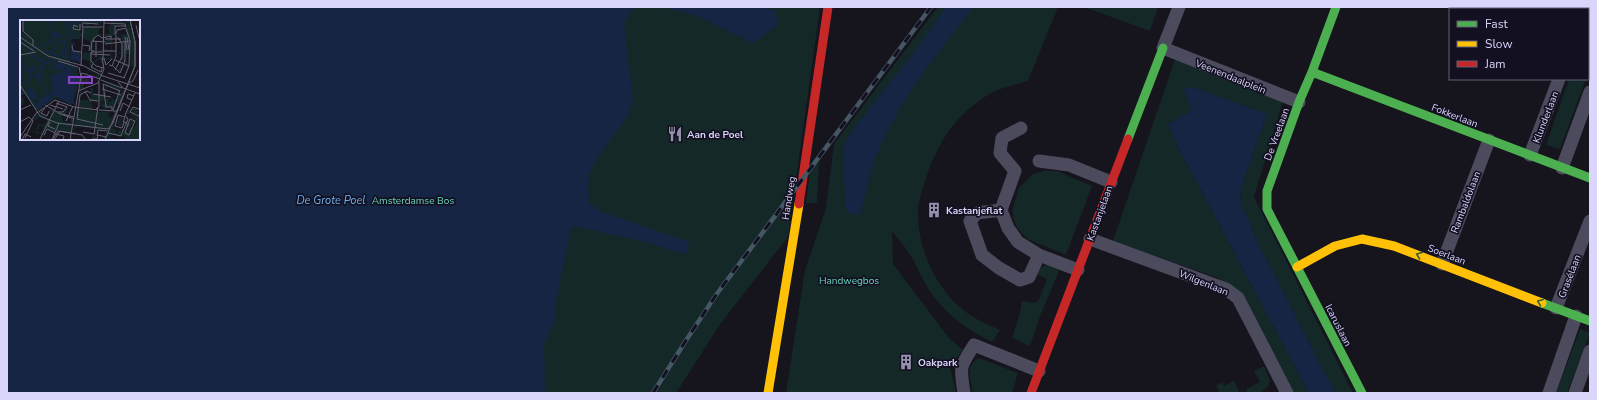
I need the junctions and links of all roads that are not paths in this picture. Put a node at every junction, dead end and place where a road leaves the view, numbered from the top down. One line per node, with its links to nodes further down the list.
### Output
1 (828, 7): 28 (street, Handweg)
2 (1179, 7): 4 (street)
3 (1336, 7): 5 (street, De Vreelaan)
4 (1163, 48): 8 (street, Veenendaalplein); 15 (street)
5 (1312, 72): 8 (street, De Vreelaan); 10 (street, Fokkerlaan)
6 (1559, 80): 11 (street, Klunderlaan)
7 (1590, 92): 13 (street)
8 (1299, 102): 21 (street, De Vreelaan)
9 (1021, 128): 16 (street)
10 (1489, 140): 11 (street, Fokkerlaan); 20 (street, Rambaldolaan)
11 (1530, 155): 13 (street, Fokkerlaan)
12 (1039, 160): 15 (street, Kastanjelaan)
13 (1562, 168): 14 (street, Fokkerlaan)
14 (1590, 178)
15 (1111, 182): 18 (street, Kastanjelaan)
16 (1001, 210): 19 (street); 19 (street)
17 (1590, 221): 23 (street, Grasélaan)
18 (1090, 239): 22 (street, Kastanjelaan); 31 (street, Wilgenlaan)
19 (1039, 255): 22 (street)
20 (1442, 264): 21 (street, Soerlaan, one-way to 21); 23 (street, Soerlaan, one-way to 20)
21 (1297, 267): 32 (street, Icaruslaan)
22 (1078, 270): 27 (street, Kastanjelaan)
23 (1556, 308): 24 (street, Soerlaan)
24 (1576, 316): 25 (street, Soerlaan); 33 (street)
25 (1590, 321)
26 (1590, 351): 34 (street)
27 (1039, 371): 29 (street); 30 (street, Kastanjelaan)
28 (768, 393)
29 (964, 393)
30 (1031, 393)
31 (1286, 393)
32 (1362, 393)
33 (1549, 393)
34 (1575, 393)

